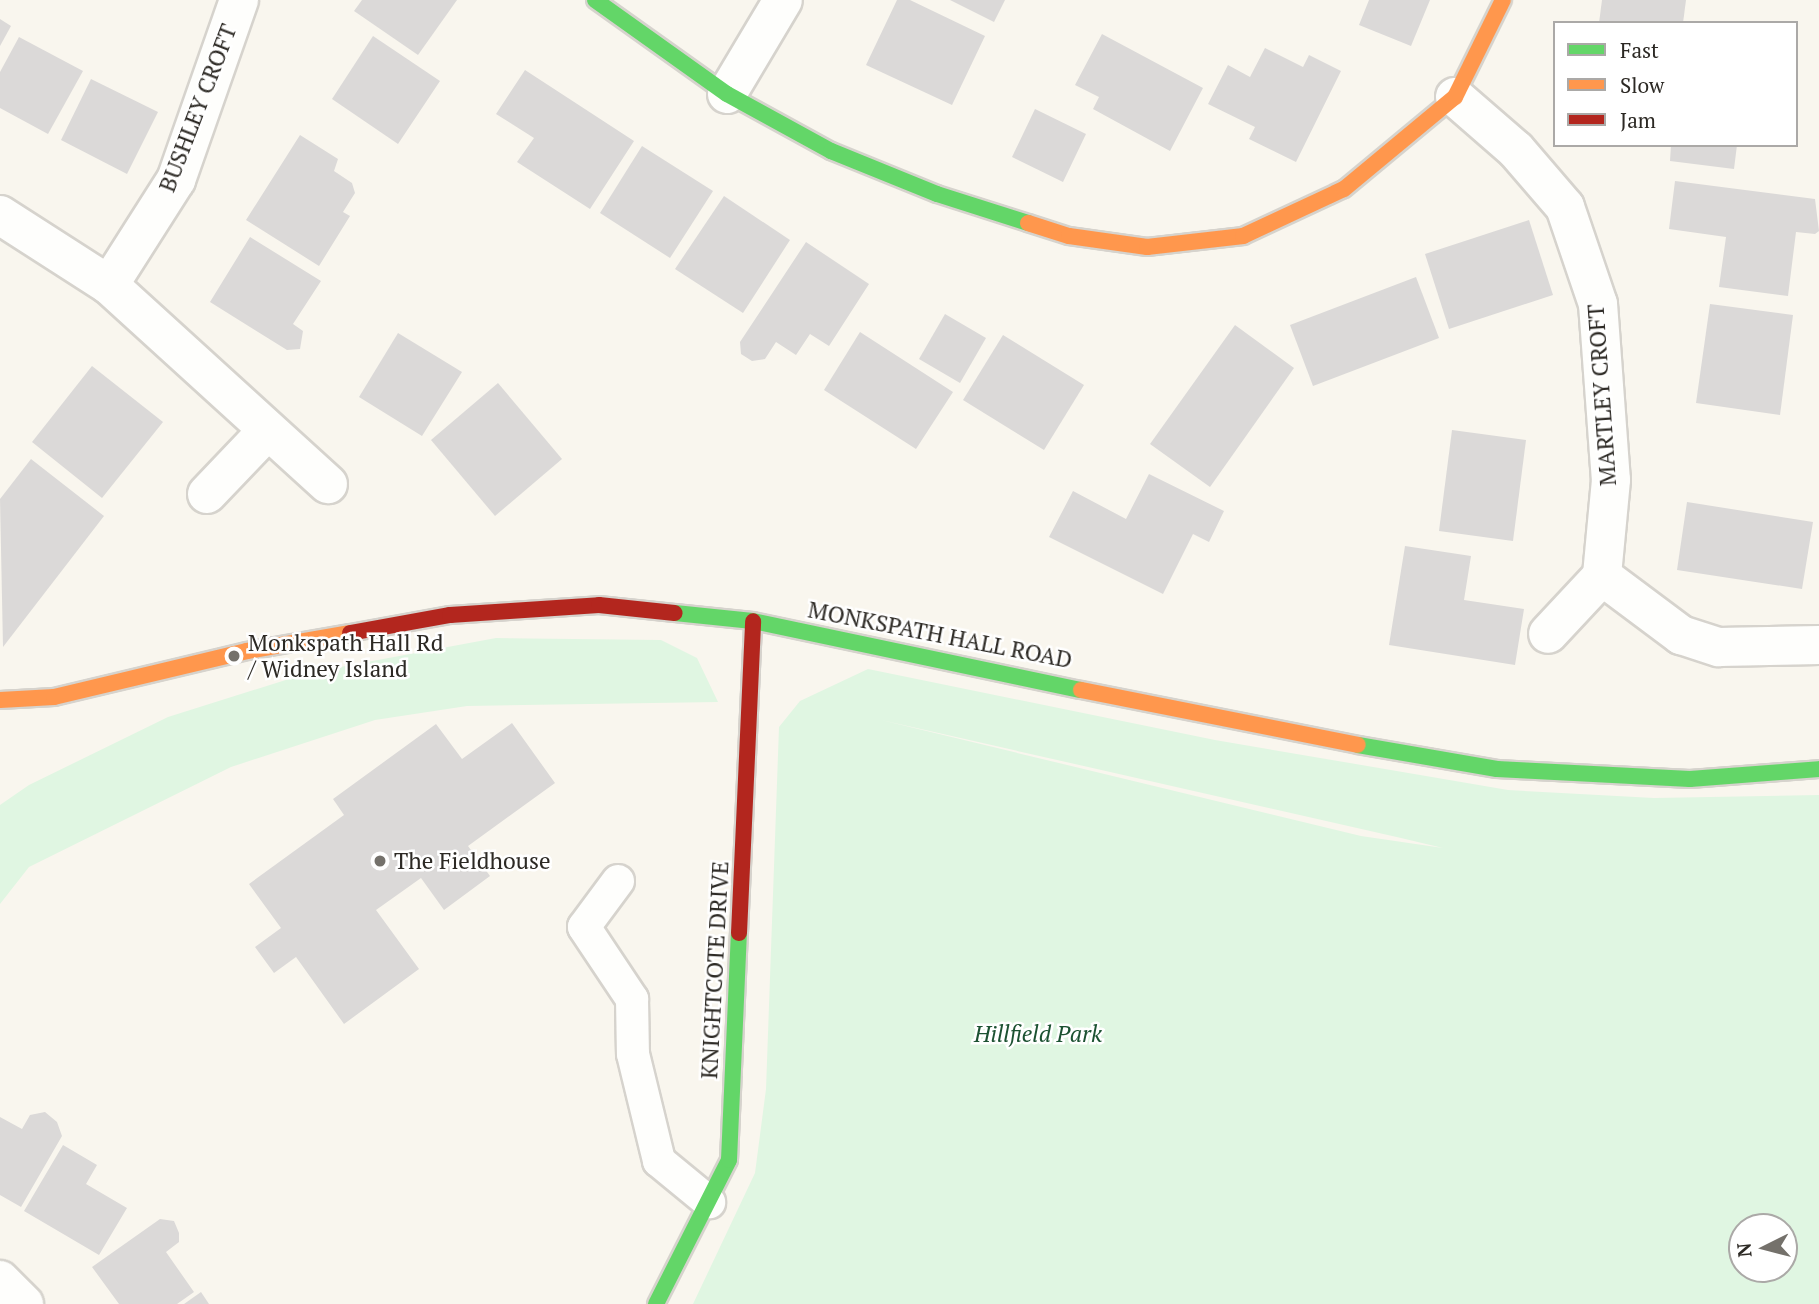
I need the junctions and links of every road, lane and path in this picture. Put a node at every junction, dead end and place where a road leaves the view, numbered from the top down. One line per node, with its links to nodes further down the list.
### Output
1 (239, 0): 8 (street, BUSHLEY CROFT)
2 (595, 0): 5 (street)
3 (783, 0): 5 (street)
4 (1503, 0): 6 (street)
5 (727, 94): 6 (street)
6 (1454, 97): 12 (street, MARTLEY CROFT)
7 (0, 215): 8 (street)
8 (109, 285): 9 (street)
9 (268, 430): 10 (street); 11 (street)
10 (328, 484)
11 (207, 494)
12 (1602, 576): 14 (street); 15 (street)
13 (753, 621): 16 (street, MONKSPATH HALL ROAD); 19 (street, MONKSPATH HALL ROAD); 21 (street, KNIGHTCOTE DRIVE)
14 (1548, 634)
15 (1819, 645)
16 (54, 697): 17 (street, MONKSPATH HALL ROAD); 18 (street, MONKSPATH HALL ROAD)
17 (0, 700)
18 (22, 715)
19 (1819, 769)
20 (618, 881): 21 (lane)
21 (709, 1202): 24 (street, KNIGHTCOTE DRIVE)
22 (0, 1280): 23 (street)
23 (24, 1304)
24 (656, 1304)

